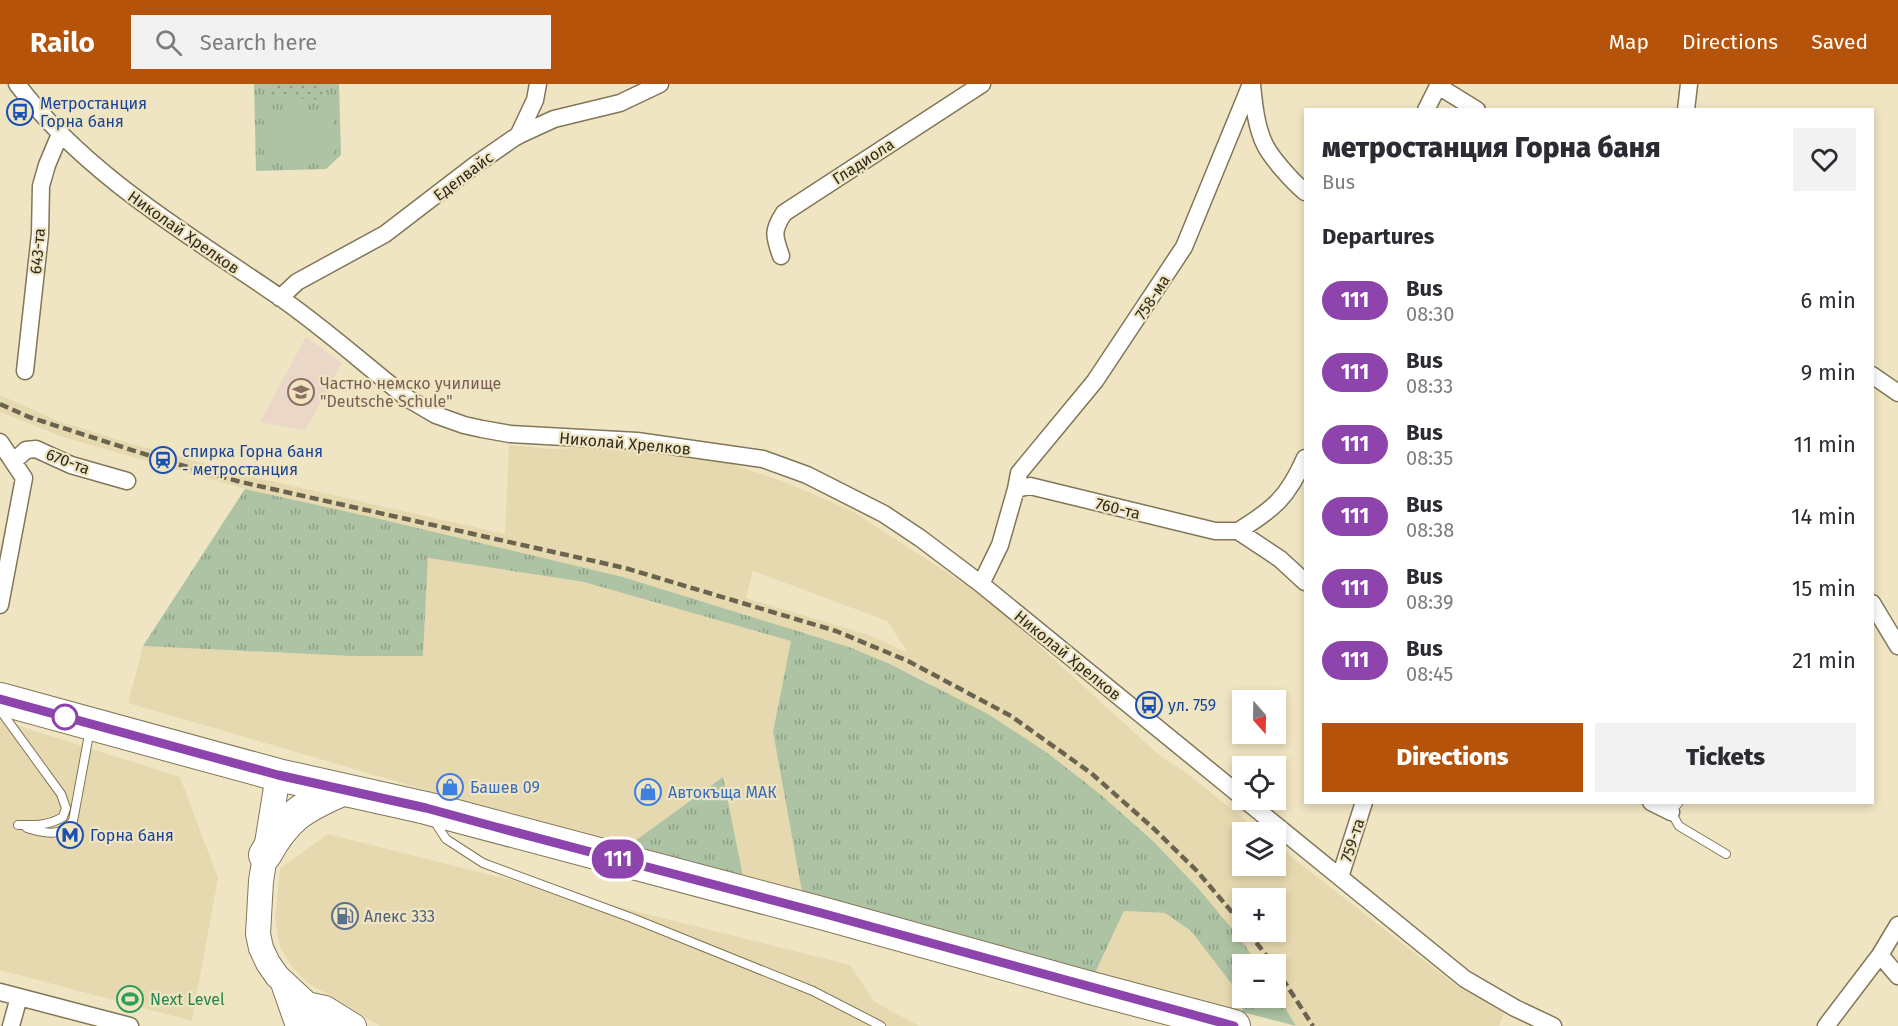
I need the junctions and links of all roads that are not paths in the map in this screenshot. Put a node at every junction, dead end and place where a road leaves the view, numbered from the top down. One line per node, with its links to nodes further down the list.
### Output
1 (17, 84): 11 (street, Николай Хрелков)
2 (538, 84): 12 (street)
3 (660, 84): 12 (street, Еделвайс)
4 (982, 84): 14 (street, Гладиола)
5 (1251, 84): 13 (street); 23 (street, 758-ма)
6 (1689, 84): 10 (street)
7 (1438, 85): 8 (street); 9 (street)
8 (1427, 108)
9 (1474, 108)
10 (1686, 108)
11 (60, 134): 15 (street, Николай Хрелков); 16 (street, 643-та)
12 (518, 136): 15 (street, Еделвайс)
13 (1304, 191)
14 (781, 256)
15 (280, 298): 26 (street, Николай Хрелков)
16 (25, 371)
17 (1874, 376): 18 (street)
18 (1898, 393)
19 (0, 442): 21 (street)
20 (1304, 460): 24 (street)
21 (13, 462): 22 (street, 670-та); 27 (street)
22 (128, 481)
23 (1016, 489): 24 (street, 760-та); 26 (street)
24 (1238, 531): 25 (street)
25 (1304, 581)
26 (981, 584): 34 (street, Николай Хрелков)
27 (0, 604)
28 (1874, 606): 29 (street)
29 (1898, 646)
30 (0, 699): 32 (highway)
31 (0, 710): 32 (lane)
32 (91, 724): 33 (highway)
33 (278, 775): 35 (highway); 41 (street)
34 (1232, 789)
35 (342, 790): 38 (highway); 41 (highway)
36 (1363, 804): 42 (street, 759-та)
37 (1675, 807): 40 (lane)
38 (426, 808): 49 (lane); 54 (highway)
39 (1258, 810): 42 (street, Николай Хрелков)
40 (1726, 854)
41 (265, 855): 48 (street)
42 (1340, 877): 55 (street, Николай Хрелков)
43 (1898, 925): 44 (street)
44 (1880, 954): 45 (street); 56 (street)
45 (1898, 976)
46 (0, 992): 47 (street)
47 (19, 997): 50 (street); 51 (street)
48 (302, 1015): 52 (street); 53 (street)
49 (877, 1025)
50 (11, 1026)
51 (130, 1026)
52 (325, 1026)
53 (354, 1026)
54 (1234, 1026)
55 (1553, 1026)
56 (1826, 1026)

